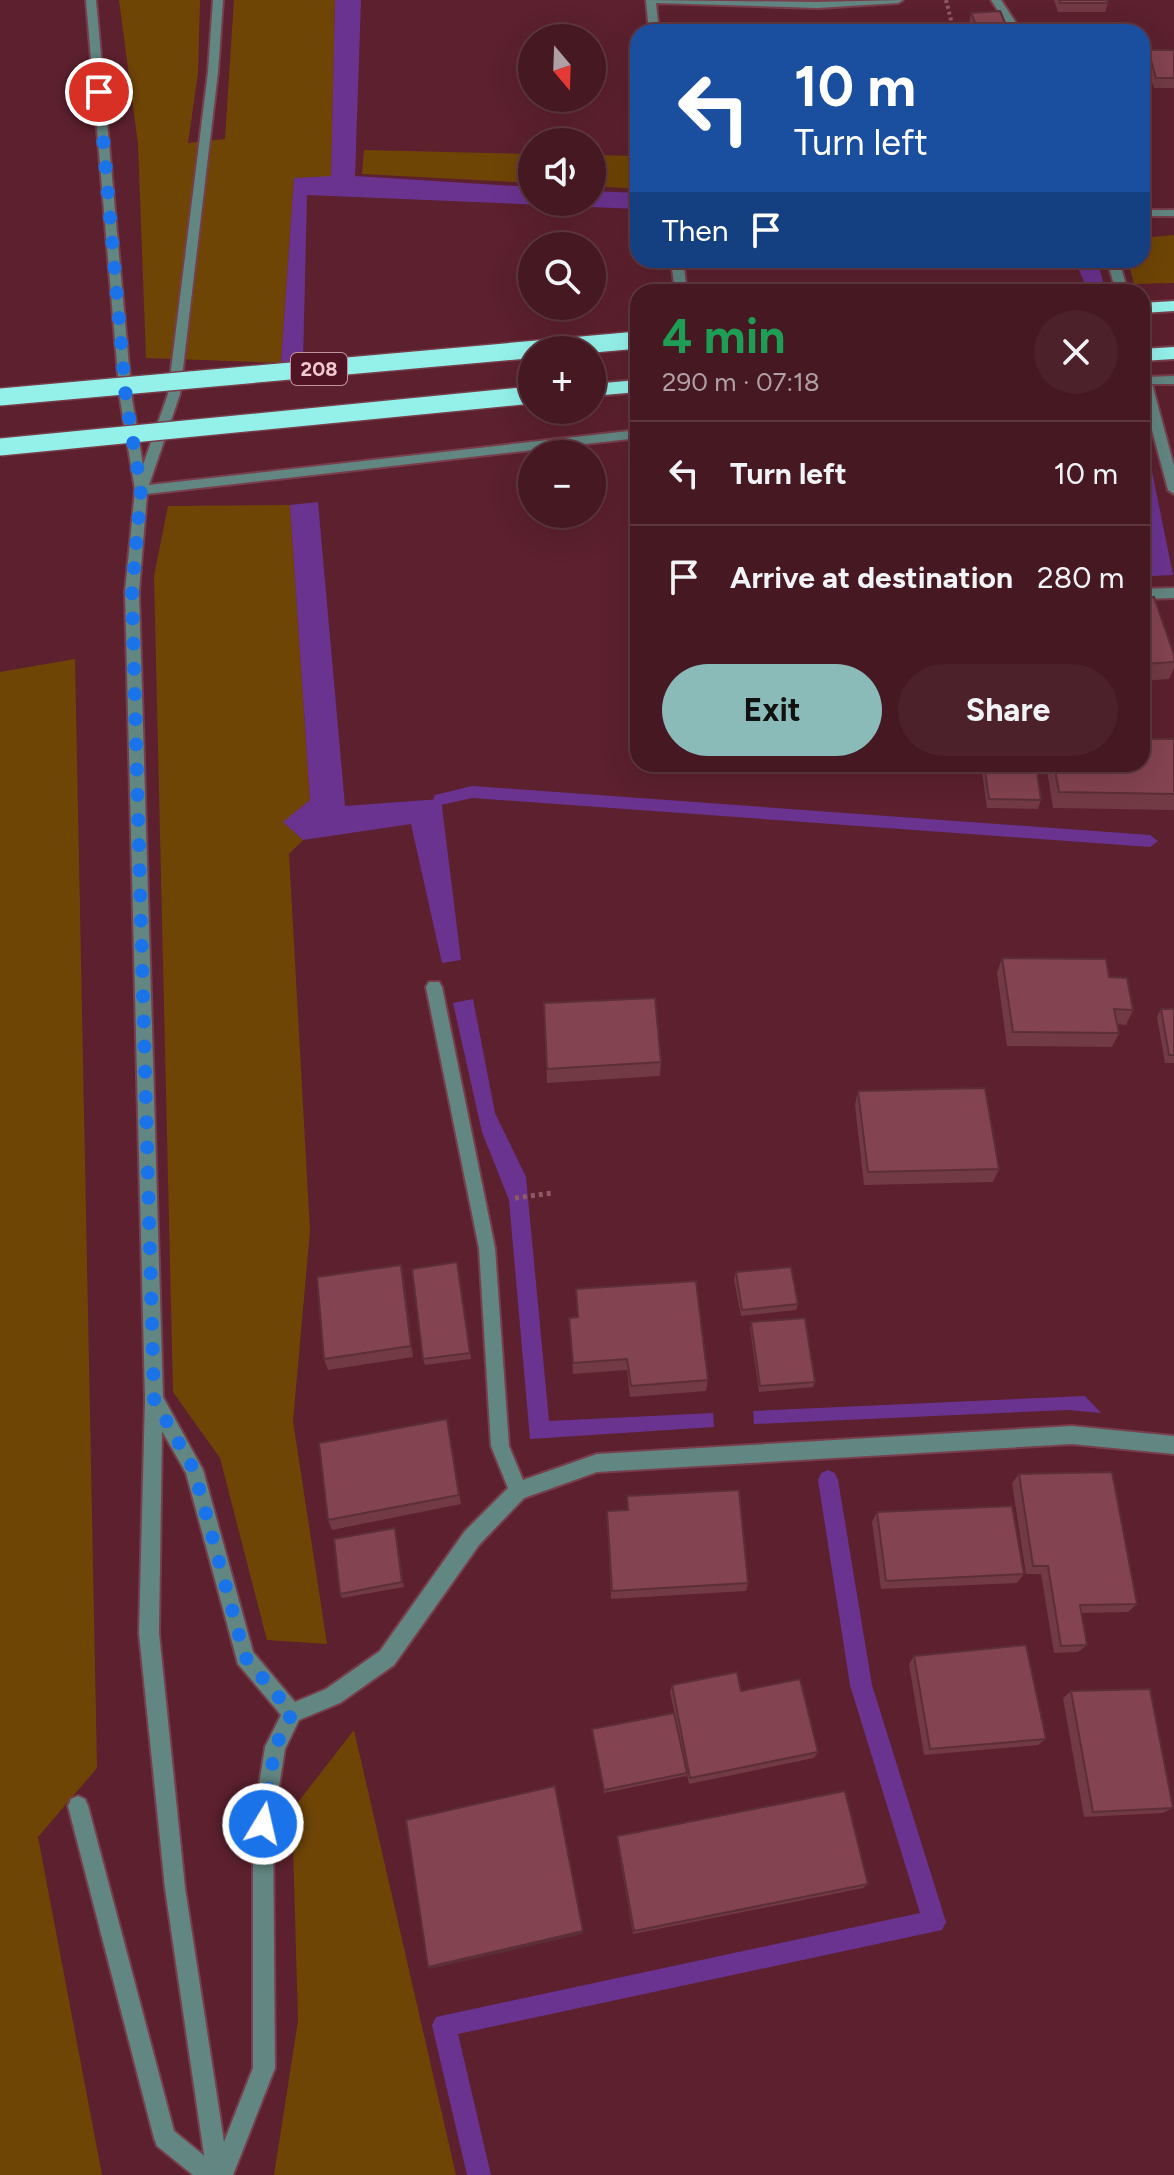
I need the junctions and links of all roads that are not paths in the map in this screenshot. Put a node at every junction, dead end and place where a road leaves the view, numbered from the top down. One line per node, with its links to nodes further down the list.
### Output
1 (91, 0): 24 (street)
2 (218, 0): 24 (street)
3 (898, 0): 5 (street)
4 (996, 0): 7 (street)
5 (651, 1): 6 (street)
6 (653, 24)
7 (1012, 24)
8 (1150, 213): 9 (street)
9 (1174, 213)
10 (1174, 306): 11 (highway)
11 (1150, 308)
12 (630, 341): 20 (highway, 208, bridge)
13 (1174, 353): 14 (highway)
14 (1150, 354)
15 (1150, 378): 16 (street)
16 (1174, 380)
17 (630, 387): 18 (highway)
18 (606, 389)
19 (518, 396): 23 (highway, 208, bridge)
20 (0, 397)
21 (1150, 403): 25 (street)
22 (630, 435): 24 (street)
23 (0, 447)
24 (141, 490): 29 (street)
25 (1174, 490)
26 (1174, 593): 27 (street)
27 (1150, 594)
28 (434, 987): 31 (street)
29 (154, 1399): 32 (street); 35 (street)
30 (1174, 1445): 31 (street)
31 (518, 1491): 32 (street)
32 (292, 1713): 35 (street)
33 (78, 1806): 34 (street)
34 (210, 2175)
35 (220, 2175)

